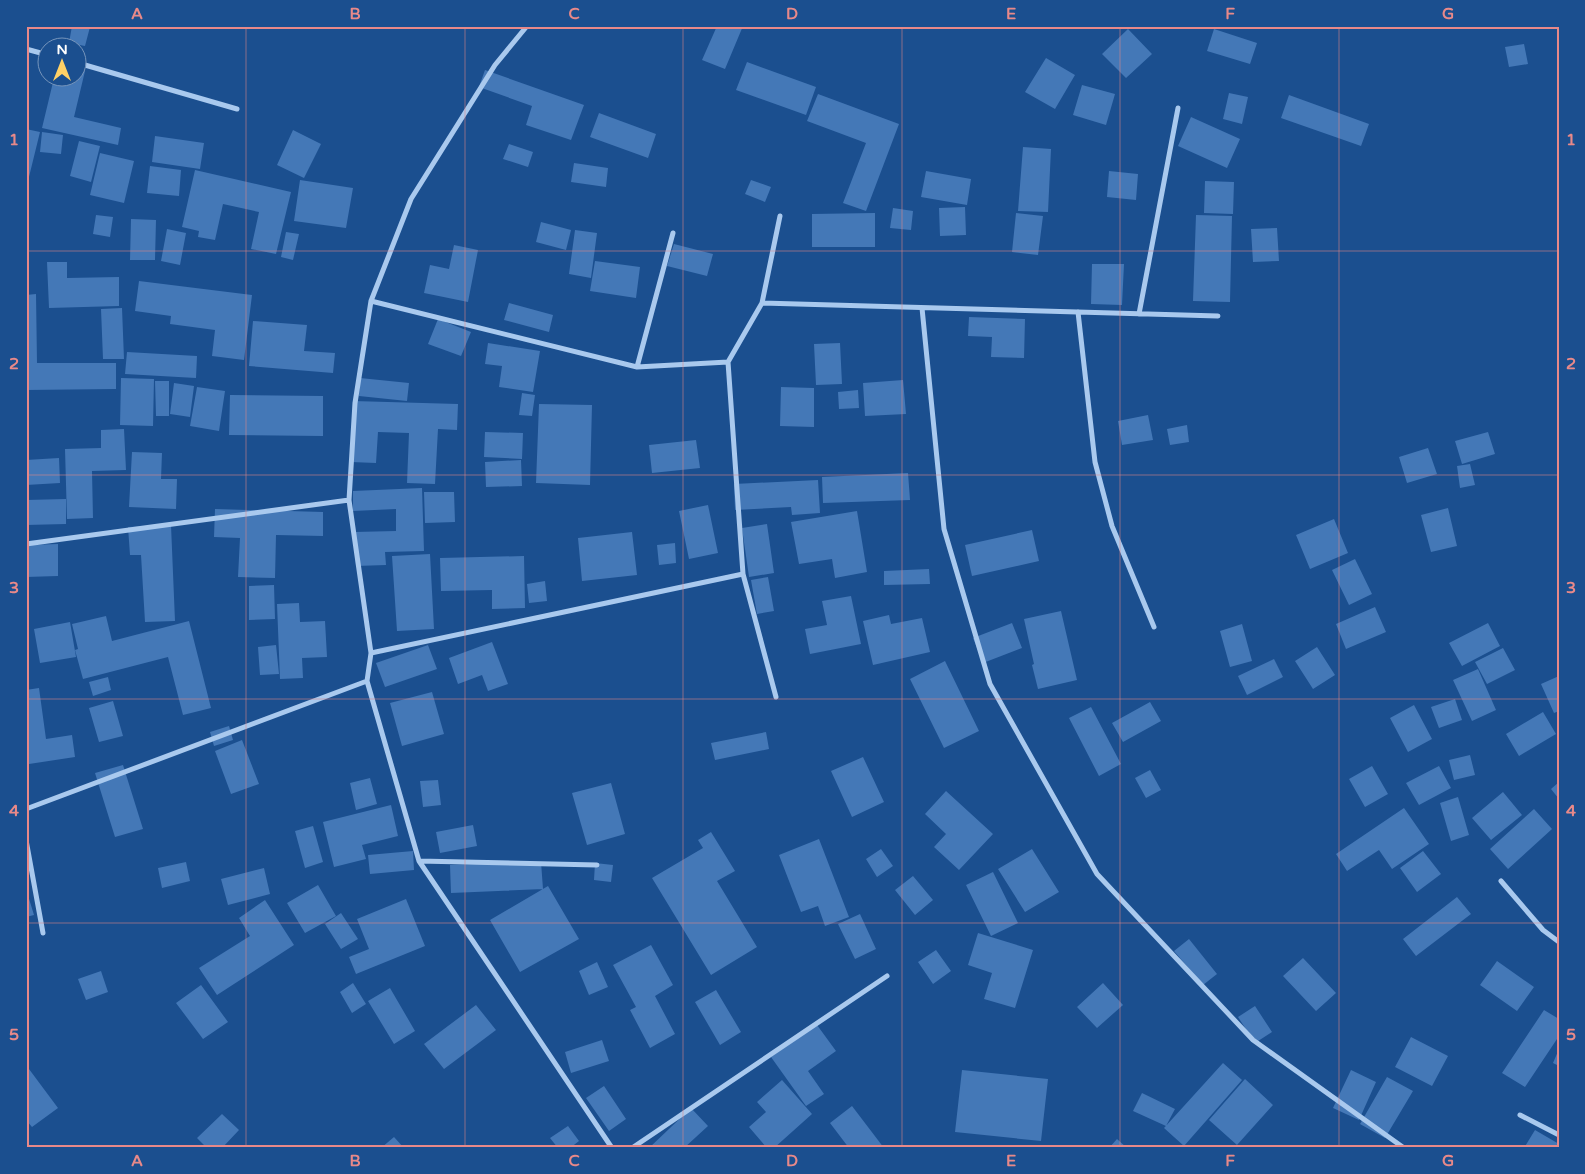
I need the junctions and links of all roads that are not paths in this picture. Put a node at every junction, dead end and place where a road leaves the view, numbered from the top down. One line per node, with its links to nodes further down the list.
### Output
1 (527, 26): 7 (street)
2 (88, 66): 4 (street)
3 (1178, 108): 11 (street)
4 (237, 109)
5 (780, 216): 8 (street)
6 (673, 233): 14 (street)
7 (370, 301): 14 (street); 15 (street)
8 (762, 302): 9 (street); 13 (street)
9 (922, 308): 10 (street); 34 (street)
10 (1078, 312): 11 (street); 18 (street)
11 (1139, 314): 12 (street)
12 (1218, 316)
13 (728, 362): 14 (street); 17 (street)
14 (637, 367)
15 (349, 500): 16 (street); 19 (street)
16 (26, 544)
17 (743, 574): 19 (street); 21 (street)
18 (1154, 627)
19 (370, 653): 20 (street)
20 (367, 682): 22 (street); 24 (street)
21 (776, 697)
22 (26, 809)
23 (26, 840): 27 (street)
24 (419, 861): 25 (street); 32 (street)
25 (597, 865)
26 (1502, 881): 28 (street)
27 (43, 933)
28 (1559, 942)
29 (887, 976): 33 (street)
30 (1520, 1115): 31 (street)
31 (1559, 1135)
32 (612, 1148)
33 (632, 1148)
34 (1404, 1148)

